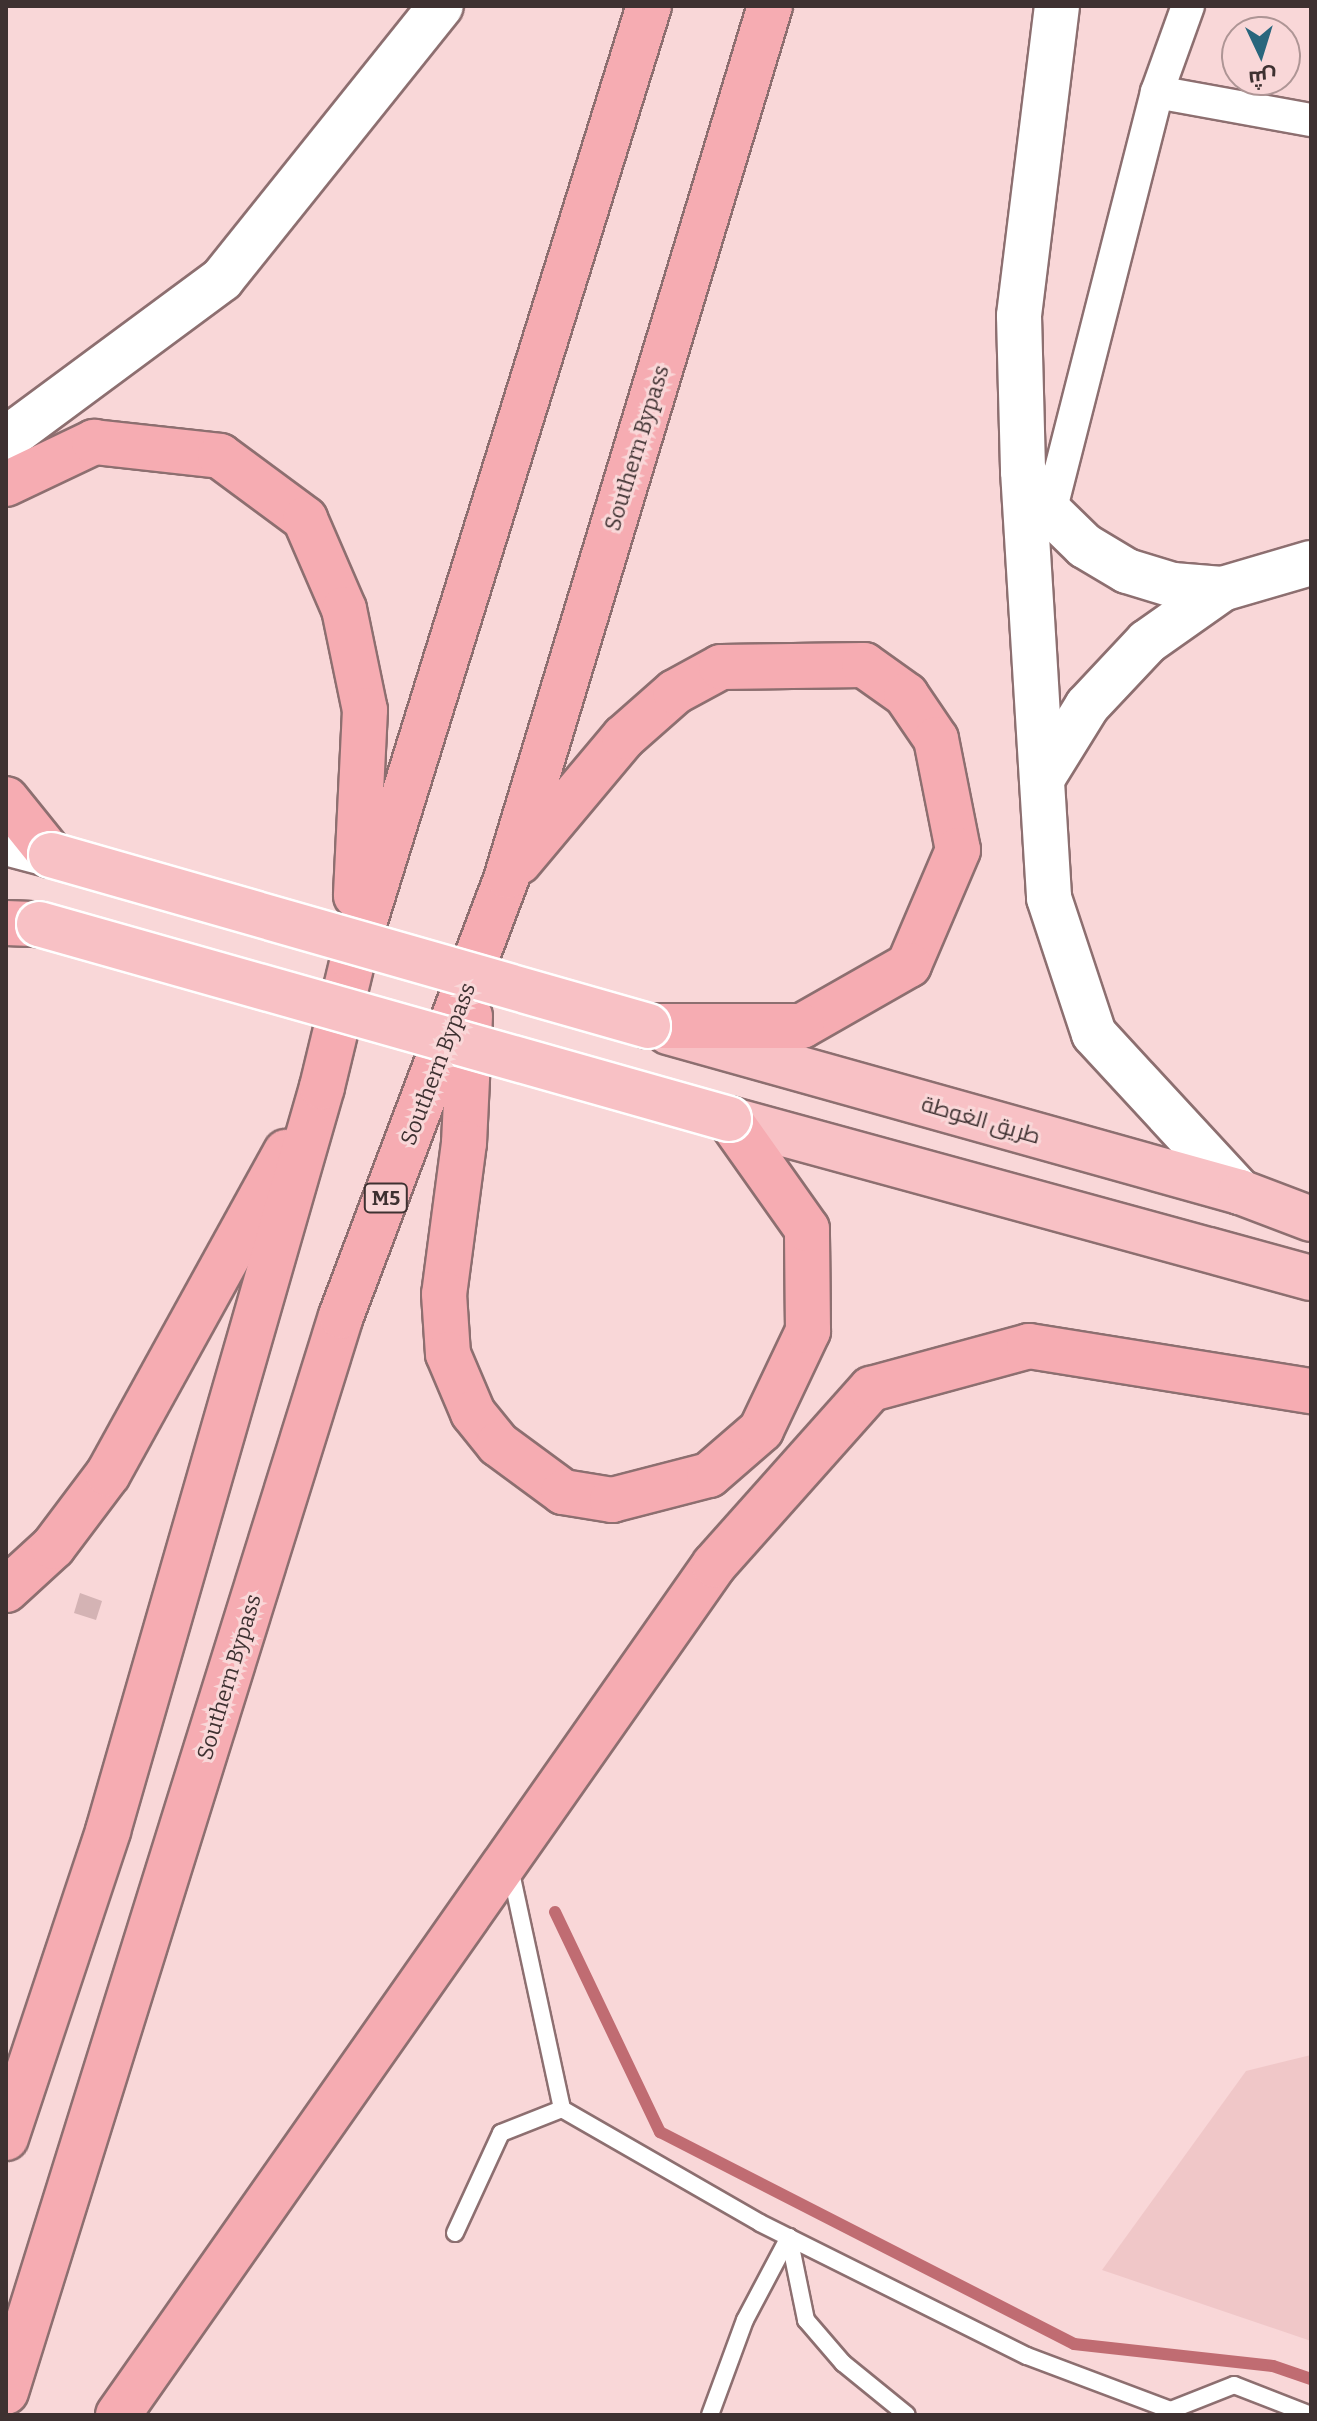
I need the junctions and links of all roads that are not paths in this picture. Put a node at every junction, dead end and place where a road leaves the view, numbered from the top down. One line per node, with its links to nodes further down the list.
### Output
1 (441, 6): 8 (main road)
2 (649, 6): 20 (highway)
3 (770, 6): 18 (highway, Southern Bypass / M5)
4 (1057, 6): 9 (main road)
5 (1188, 6): 6 (street)
6 (1157, 92): 7 (street); 11 (street)
7 (1311, 120)
8 (6, 439)
9 (1023, 471): 11 (main road); 14 (main road)
10 (6, 484): 20 (highway)
11 (1050, 512): 13 (main road)
12 (1311, 563): 13 (main road)
13 (1222, 589): 14 (main road)
14 (1042, 779): 25 (main road)
15 (6, 799): 17 (highway)
16 (6, 843): 17 (main road)
17 (51, 855): 21 (main road, طريق الغوطة, bridge)
18 (507, 876): 21 (highway, Southern Bypass / M5); 22 (highway)
19 (17, 921): 24 (main road, bridge)
20 (353, 959): 23 (highway)
21 (472, 975): 22 (main road, طريق الغوطة, bridge); 24 (highway); 35 (highway, Southern Bypass / M5)
22 (648, 1026): 25 (main road, طريق الغوطة)
23 (322, 1087): 29 (highway); 32 (highway)
24 (729, 1119): 27 (main road)
25 (1240, 1192): 26 (main road, طريق الغوطة)
26 (1311, 1219)
27 (1311, 1278)
28 (1311, 1391): 30 (highway)
29 (6, 1590)
30 (508, 1858): 31 (lane); 37 (highway)
31 (562, 2109): 33 (lane); 34 (lane)
32 (6, 2138)
33 (455, 2233)
34 (789, 2237): 36 (lane); 38 (lane); 39 (lane)
35 (6, 2392)
36 (1171, 2412): 40 (lane)
37 (118, 2415)
38 (710, 2415)
39 (907, 2415)
40 (1311, 2415)

